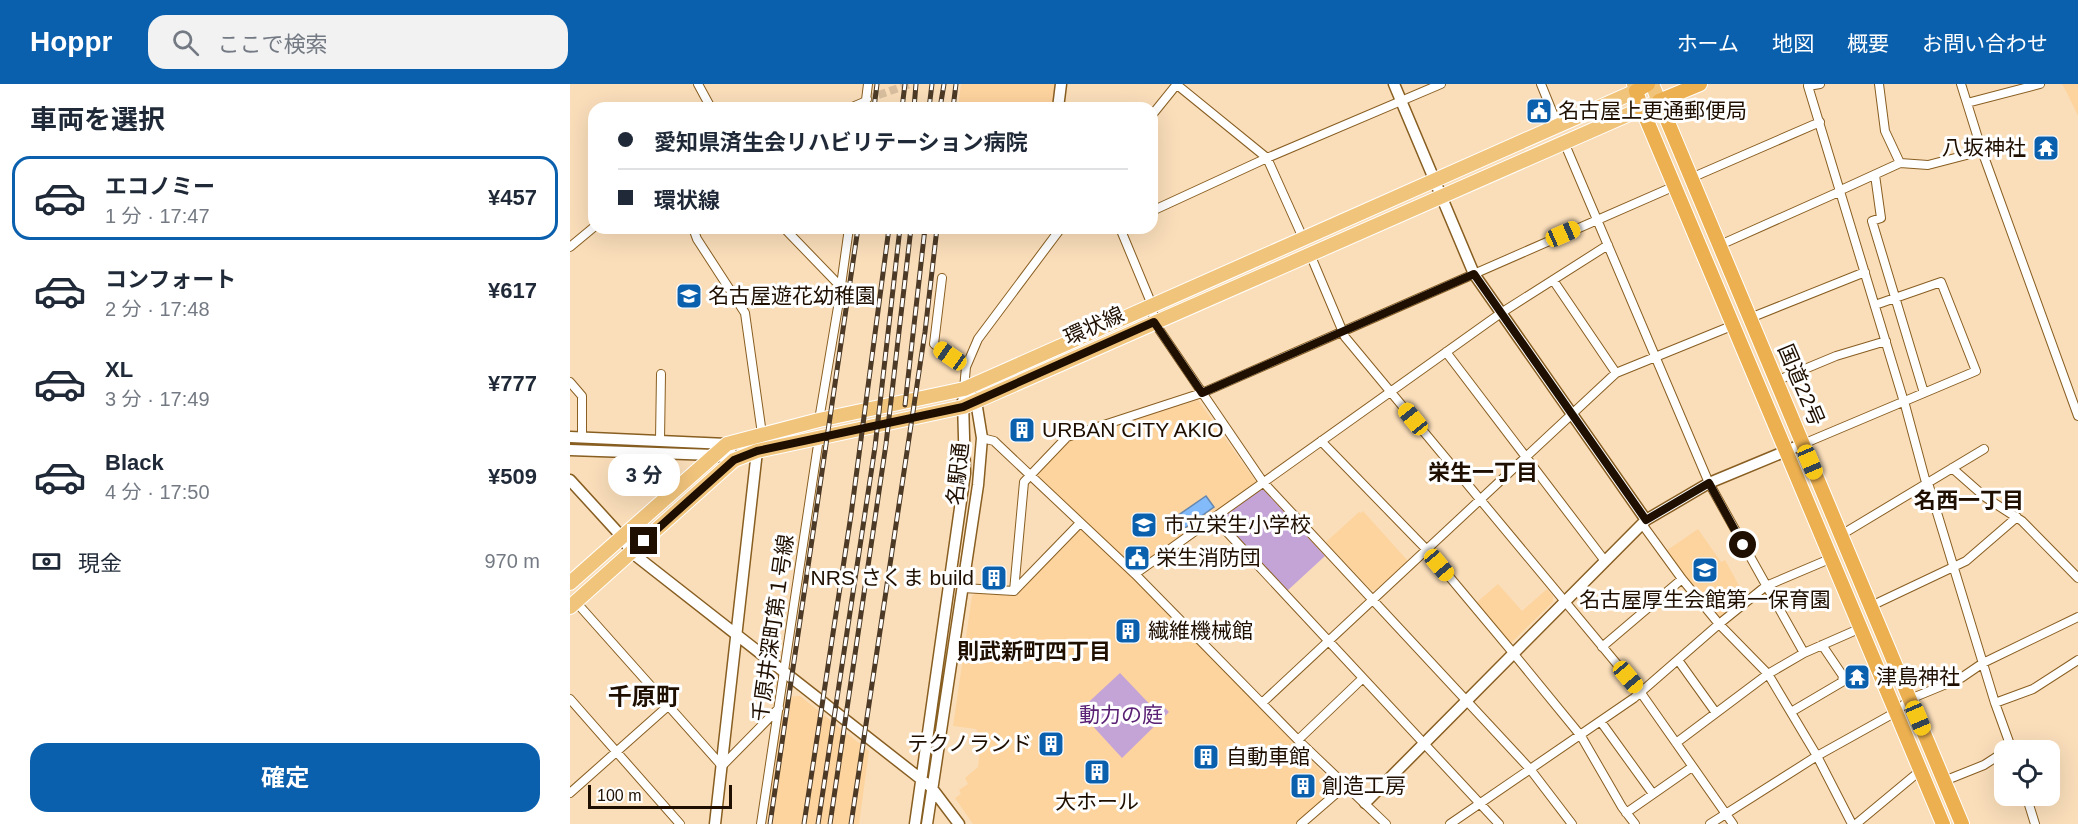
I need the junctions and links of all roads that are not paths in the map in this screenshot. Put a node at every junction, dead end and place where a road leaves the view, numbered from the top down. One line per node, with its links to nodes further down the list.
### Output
1 (698, 84): 16 (street)
2 (868, 84): 17 (street)
3 (1061, 84): 18 (street)
4 (1177, 84): 20 (street); 26 (street)
5 (1394, 84): 14 (street)
6 (1441, 84): 14 (street)
7 (1541, 84): 23 (street)
8 (1700, 84): 15 (highway)
9 (1820, 84): 22 (street)
10 (1879, 84): 27 (street)
11 (1961, 84): 19 (street)
12 (2040, 84): 19 (street)
13 (1643, 86): 15 (main road); 21 (highway, 国道22号); 23 (main road, 環状線)
14 (1402, 101): 26 (street); 30 (street)
15 (1659, 101): 21 (main road, 環状線); 29 (highway, 国道22号)
16 (708, 102)
17 (866, 102)
18 (1059, 102)
19 (1967, 103): 25 (street)
20 (1158, 108)
21 (1642, 109): 24 (main road, 環状線); 31 (highway, 国道22号)
22 (1820, 122): 29 (street); 32 (street)
23 (1558, 126): 30 (main road, 環状線)
24 (1564, 142): 33 (main road, 環状線); 35 (street)
25 (1982, 151): 27 (street); 75 (street)
26 (1267, 158): 34 (street); 42 (street)
27 (1900, 163): 28 (street)
28 (1875, 175): 32 (street); 52 (street)
29 (1691, 178): 44 (highway, 国道22号)
30 (1436, 180): 33 (street); 42 (main road, 環状線)
31 (1675, 186): 35 (street); 58 (highway, 国道22号)
32 (1841, 191): 44 (street); 47 (street)
33 (1442, 195): 46 (main road, 環状線); 48 (street)
34 (1158, 208)
35 (1597, 219): 43 (street); 48 (street)
36 (588, 232): 45 (street)
37 (695, 234): 77 (street)
38 (790, 234): 51 (street)
39 (848, 234): 51 (street)
40 (1057, 234): 63 (street)
41 (1122, 234): 53 (street)
42 (1303, 238): 53 (main road, 環状線)
43 (1608, 245): 50 (street); 62 (street)
44 (1720, 246): 56 (highway, 国道22号)
45 (570, 247)
46 (1310, 254): 57 (main road, 環状線); 59 (street)
47 (1865, 272): 54 (street); 56 (street)
48 (1474, 274): 55 (street); 59 (street)
49 (942, 278): 63 (street)
50 (1553, 280): 55 (street); 64 (street)
51 (841, 287): 76 (street)
52 (1896, 299): 54 (street); 71 (street); 71 (street)
53 (1152, 305): 57 (street); 68 (main road, 環状線)
54 (1875, 305): 60 (street)
55 (1501, 313): 61 (street); 74 (street)
56 (1750, 318): 67 (highway, 国道22号)
57 (1154, 322): 70 (street); 73 (main road, 環状線)
58 (1734, 325): 62 (street); 88 (highway, 国道22号)
59 (1342, 331): 69 (street); 70 (street)
60 (1886, 341): 67 (street); 72 (street)
61 (1446, 352): 69 (street); 91 (street)
62 (1655, 357): 64 (street); 97 (street)
63 (966, 367): 68 (street)
64 (1616, 373): 74 (street)
65 (661, 374): 82 (street)
66 (570, 381): 79 (street)
67 (1776, 381): 85 (highway, 国道22号)
68 (964, 389): 73 (street, 名駅通); 76 (main road, 環状線)
69 (1390, 392): 83 (street); 99 (street)
70 (1202, 393): 94 (street); 96 (street)
71 (1924, 393): 72 (street)
72 (1904, 401): 85 (street); 98 (street)
73 (969, 404): 80 (main road, 環状線); 81 (street, 名駅通); 161 (street, 名駅通)
74 (1573, 415): 91 (street); 102 (street)
75 (2078, 416)
76 (819, 420): 77 (main road, 環状線)
77 (762, 434): 84 (main road, 環状線)
78 (570, 437): 79 (street)
79 (582, 438): 82 (street)
80 (819, 438): 89 (main road, 環状線); 134 (street, 千原井深町第１号線)
81 (982, 438): 94 (street); 116 (street, 名駅通)
82 (660, 440): 84 (street)
83 (1321, 441): 96 (street); 106 (street)
84 (727, 444): 90 (main road, 環状線); 92 (street)
85 (1803, 444): 88 (street); 104 (highway, 国道22号)
86 (1984, 449): 93 (street)
87 (570, 450): 90 (street)
88 (1787, 450): 97 (street); 108 (highway, 国道22号)
89 (757, 451): 92 (main road, 環状線); 125 (street)
90 (714, 455): 92 (street); 105 (main road, 環状線)
91 (1526, 459): 99 (street); 109 (street)
92 (734, 460): 107 (main road, 環状線)
93 (1952, 468): 98 (street); 100 (street)
94 (1030, 475): 103 (street); 117 (street)
95 (570, 480): 105 (street)
96 (1263, 482): 101 (street); 118 (street)
97 (1709, 483): 102 (street); 115 (street)
98 (1928, 483): 104 (street); 110 (street)
99 (1480, 501): 106 (street); 119 (street)
100 (2017, 517): 110 (street); 112 (street)
101 (1214, 518): 111 (street); 126 (street)
102 (1644, 522): 109 (street); 113 (street)
103 (1080, 523): 111 (street); 117 (street)
104 (1841, 535): 121 (highway, 国道22号)
105 (622, 537): 107 (street); 114 (main road, 環状線)
106 (1427, 550): 118 (street); 129 (street)
107 (631, 552): 120 (main road, 環状線); 125 (street)
108 (1832, 558): 115 (street); 124 (highway, 国道22号)
109 (1605, 561): 119 (street)
110 (1954, 568): 121 (street); 133 (street)
111 (1135, 574): 141 (street)
112 (2078, 578)
113 (1682, 579): 123 (street); 128 (street)
114 (570, 583)
115 (1766, 586): 123 (street); 130 (street)
116 (963, 588): 117 (street); 164 (street, 名駅通)
117 (1014, 591)
118 (1373, 600): 126 (street); 140 (street)
119 (1564, 602): 128 (street); 129 (street)
120 (573, 604): 143 (street)
121 (1871, 606): 139 (highway, 国道22号)
122 (2078, 616): 133 (street)
123 (1719, 624): 131 (street); 135 (street)
124 (1861, 628): 127 (street); 146 (highway, 国道22号)
125 (736, 634): 134 (street); 157 (street)
126 (1329, 641): 136 (street); 141 (street)
127 (1822, 645): 130 (street); 145 (street)
128 (1602, 647): 137 (street)
129 (1513, 653): 140 (street); 149 (street)
130 (1804, 653): 135 (street)
131 (1678, 660): 137 (street); 147 (street)
132 (2078, 660): 142 (street)
133 (1983, 663): 139 (street); 142 (street)
134 (784, 672): 144 (street, 千原井深町第１号線); 161 (street)
135 (1768, 674): 145 (street); 147 (street)
136 (1363, 678): 150 (street); 152 (street)
137 (1641, 693): 148 (street); 153 (street)
138 (570, 699): 154 (street)
139 (1910, 699): 146 (street); 162 (highway, 国道22号)
140 (1467, 700): 152 (street); 159 (street)
141 (1262, 703): 150 (street)
142 (1995, 703): 151 (street)
143 (668, 706): 154 (street); 157 (street)
144 (779, 708): 157 (street); 175 (street, 千原井深町第１号線)
145 (1791, 712): 155 (street)
146 (1896, 712): 155 (street); 160 (highway, 国道22号)
147 (1716, 713): 153 (street)
148 (1601, 722): 149 (street); 166 (street)
149 (1581, 736): 159 (street); 170 (street)
150 (1298, 740): 163 (street)
151 (2005, 740)
152 (1424, 743): 167 (street); 168 (street)
153 (1676, 743): 158 (street)
154 (615, 752): 165 (street); 173 (street)
155 (1817, 756): 171 (street); 186 (street)
156 (1994, 759): 162 (street)
157 (722, 766): 174 (street)
158 (1692, 766): 166 (street); 171 (street)
159 (1530, 768): 167 (street); 182 (street)
160 (1920, 770): 186 (street); 187 (highway, 国道22号)
161 (921, 779): 164 (street); 176 (street, 名駅通)
162 (1944, 781): 188 (highway, 国道22号)
163 (1346, 785): 168 (street); 172 (street)
164 (932, 787): 177 (street, 名駅通); 178 (street)
165 (570, 793)
166 (1653, 794): 170 (street)
167 (1480, 802): 180 (street); 181 (street)
168 (1365, 803): 179 (street)
169 (2029, 806): 189 (street)
170 (1626, 813): 183 (street)
171 (1726, 814): 184 (street); 185 (street)
172 (1303, 823)
173 (680, 824)
174 (715, 824)
175 (761, 824)
176 (915, 824)
177 (927, 824)
178 (959, 824)
179 (1386, 824)
180 (1450, 824)
181 (1499, 824)
182 (1572, 824)
183 (1635, 824)
184 (1710, 824)
185 (1733, 824)
186 (1854, 824)
187 (1943, 824)
188 (1962, 824)
189 (2035, 824)

